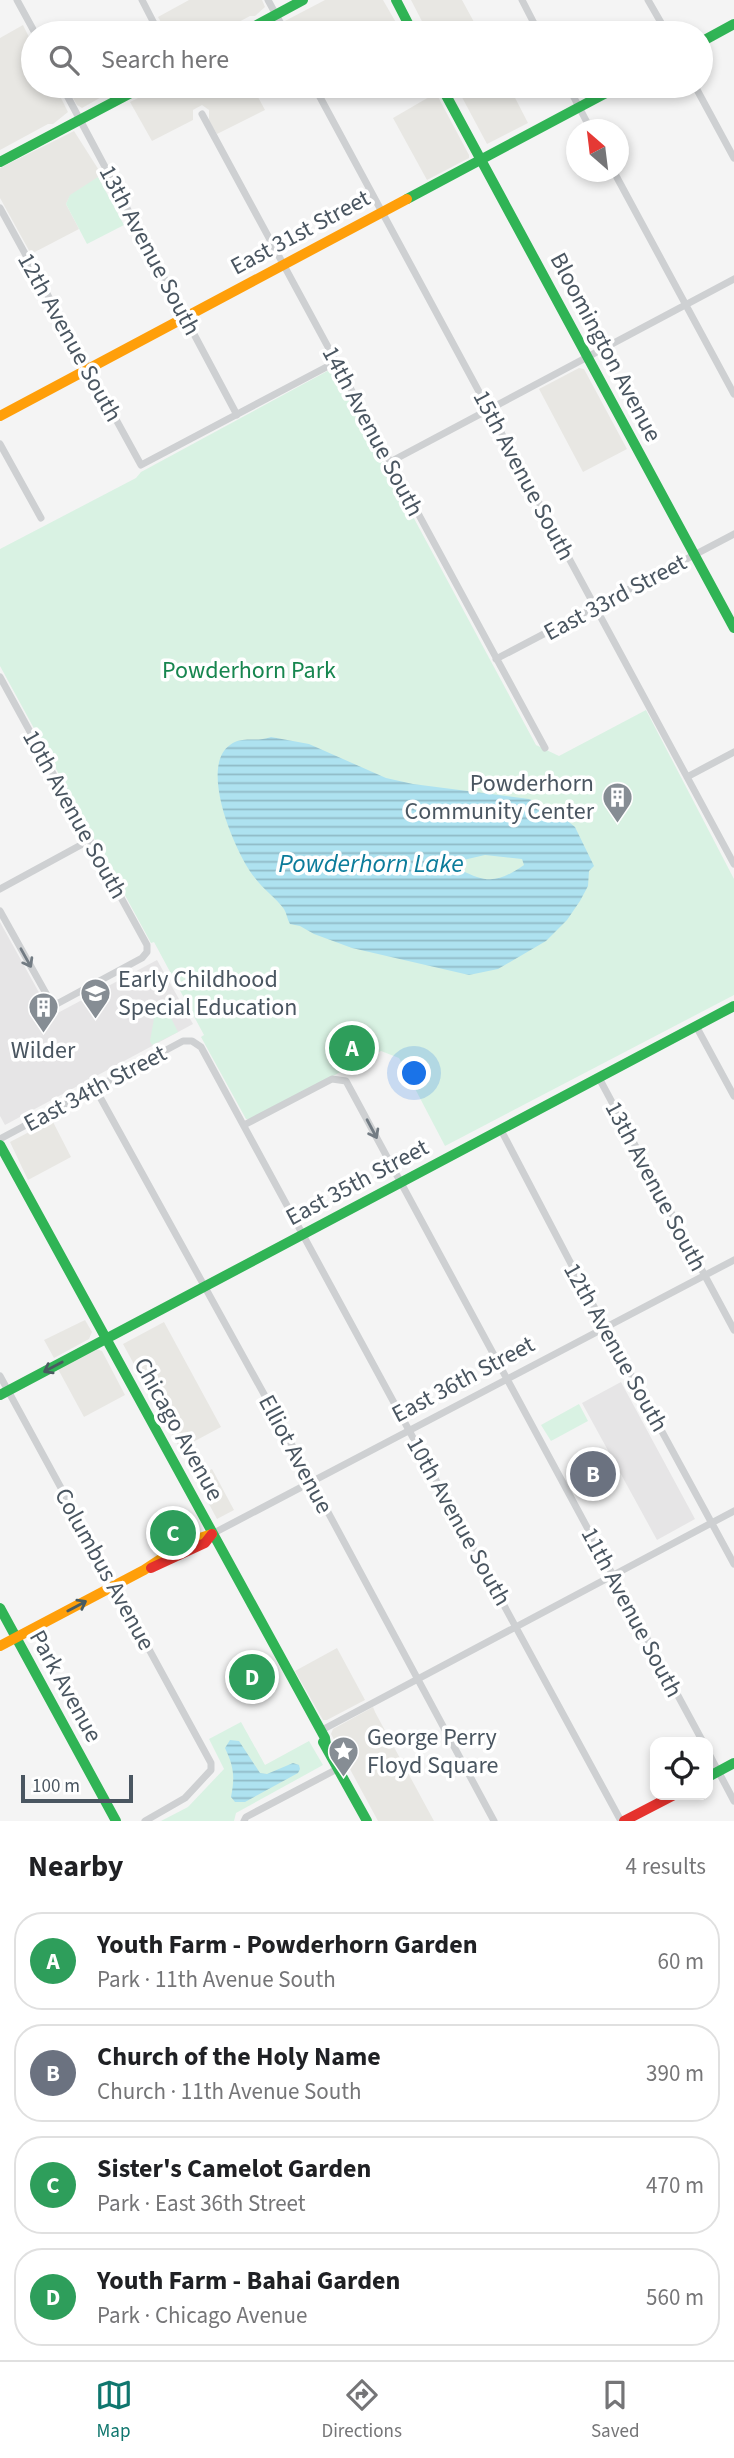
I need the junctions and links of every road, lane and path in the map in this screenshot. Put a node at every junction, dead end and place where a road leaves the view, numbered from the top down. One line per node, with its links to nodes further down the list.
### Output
1 (17, 0): 9 (street)
2 (142, 0): 10 (street)
3 (268, 0): 8 (street)
4 (303, 0): 8 (street)
5 (396, 0): 13 (street)
6 (522, 0): 14 (street)
7 (648, 0): 15 (street)
8 (276, 15): 11 (street); 12 (street)
9 (28, 21)
10 (153, 21)
11 (265, 21)
12 (279, 21)
13 (407, 21)
14 (533, 21)
15 (660, 21)
16 (734, 24): 17 (street)
17 (713, 35)
18 (68, 98): 28 (street, 13th Avenue South)
19 (121, 98): 28 (street)
20 (321, 98): 34 (street, 15th Avenue South)
21 (447, 98): 30 (street, Bloomington Avenue)
22 (574, 98): 25 (street)
23 (596, 98): 25 (street, East 31st Street)
24 (702, 98): 29 (street)
25 (579, 107): 27 (street); 30 (street, East 31st Street)
26 (202, 114): 35 (street, 14th Avenue South)
27 (585, 119)
28 (80, 120): 31 (street); 38 (street, 13th Avenue South)
29 (734, 158)
30 (481, 160): 34 (street, East 31st Street); 39 (street, Bloomington Avenue)
31 (0, 162)
32 (619, 182): 37 (street)
33 (0, 208): 41 (street, 12th Avenue South)
34 (383, 212): 35 (street, East 31st Street); 43 (street, 15th Avenue South)
35 (283, 265): 38 (street, East 31st Street); 40 (street, 14th Avenue South)
36 (734, 279): 37 (street)
37 (687, 305): 39 (street); 42 (street)
38 (185, 317): 41 (street, East 31st Street); 44 (street, 13th Avenue South)
39 (588, 359): 43 (street); 50 (street, Bloomington Avenue)
40 (336, 362): 44 (street); 47 (street, 14th Avenue South)
41 (87, 369): 44 (street, 12th Avenue South); 45 (street, East 31st Street)
42 (734, 394)
43 (489, 411): 47 (street); 51 (street, 15th Avenue South)
44 (237, 415)
45 (0, 416)
46 (0, 444): 48 (street)
47 (390, 462): 53 (street, 14th Avenue South)
48 (41, 518)
49 (734, 534): 50 (street, East 33rd Street)
50 (694, 555): 51 (street, East 33rd Street); 52 (street, Bloomington Avenue)
51 (596, 607): 53 (street, East 33rd Street); 57 (street, 15th Avenue South)
52 (734, 628)
53 (496, 659): 55 (street, 14th Avenue South)
54 (1, 679): 58 (street, 10th Avenue South)
55 (545, 748)
56 (734, 752): 57 (street)
57 (687, 777): 59 (street, 15th Avenue South)
58 (90, 840): 60 (street); 61 (street, 10th Avenue South, one-way to 58)
59 (734, 864)
60 (0, 889)
61 (0, 911)
62 (734, 1006): 63 (street, East 35th Street)
63 (696, 1026): 65 (street, East 35th Street); 67 (street)
64 (191, 1041): 66 (street, East 34th Street); 68 (street, 10th Avenue South)
65 (599, 1078): 69 (street, East 35th Street); 75 (street, 13th Avenue South)
66 (95, 1088): 70 (street, East 34th Street); 76 (street, Elliot Avenue)
67 (734, 1096)
68 (244, 1125): 72 (street, 11th Avenue South, one-way to 72); 73 (street, 10th Avenue South)
69 (501, 1130): 72 (street, East 35th Street); 77 (street, 12th Avenue South)
70 (0, 1139)
71 (0, 1145): 79 (street, Chicago Avenue)
72 (401, 1183): 73 (street, East 35th Street); 81 (street, 11th Avenue South)
73 (303, 1234): 76 (street, East 35th Street); 83 (street, 10th Avenue South)
74 (734, 1260): 75 (street, East 36th Street)
75 (704, 1276): 77 (street, East 36th Street); 78 (street, 13th Avenue South)
76 (204, 1286): 79 (street, East 35th Street); 84 (street, Elliot Avenue)
77 (606, 1326): 81 (street, East 36th Street); 86 (street, 12th Avenue South)
78 (734, 1330)
79 (105, 1338): 82 (street, East 35th Street, one-way to 82); 87 (street, Chicago Avenue)
80 (0, 1376): 82 (street, Columbus Avenue)
81 (508, 1379): 83 (street, East 36th Street); 89 (street, 11th Avenue South)
82 (4, 1393): 90 (street, Columbus Avenue)
83 (409, 1431): 84 (street, East 36th Street); 92 (street, 10th Avenue South)
84 (311, 1482): 87 (street, East 36th Street); 95 (street, Elliot Avenue)
85 (734, 1511): 86 (street)
86 (712, 1523): 88 (street, 12th Avenue South); 89 (street)
87 (212, 1534): 90 (street, East 36th Street); 96 (street, Chicago Avenue)
88 (734, 1564)
89 (613, 1575): 92 (street); 97 (street, 11th Avenue South)
90 (114, 1586): 93 (street, East 36th Street, one-way to 90); 106 (street, Columbus Avenue)
91 (0, 1608): 93 (street, Park Avenue)
92 (516, 1627): 95 (street); 110 (street, 10th Avenue South)
93 (16, 1638): 94 (street, East 36th Street); 105 (street, Park Avenue)
94 (0, 1646)
95 (418, 1679): 96 (street); 109 (street, Elliot Avenue)
96 (323, 1737): 100 (street, Chicago Avenue)
97 (700, 1737)
98 (713, 1761): 101 (street)
99 (734, 1763): 101 (street)
100 (339, 1768): 107 (street); 108 (street, Chicago Avenue)
101 (719, 1772): 102 (street); 104 (street)
102 (713, 1775)
103 (664, 1800): 110 (street)
104 (734, 1801)
105 (116, 1821)
106 (145, 1821)
107 (244, 1821)
108 (367, 1821)
109 (494, 1821)
110 (623, 1821)

